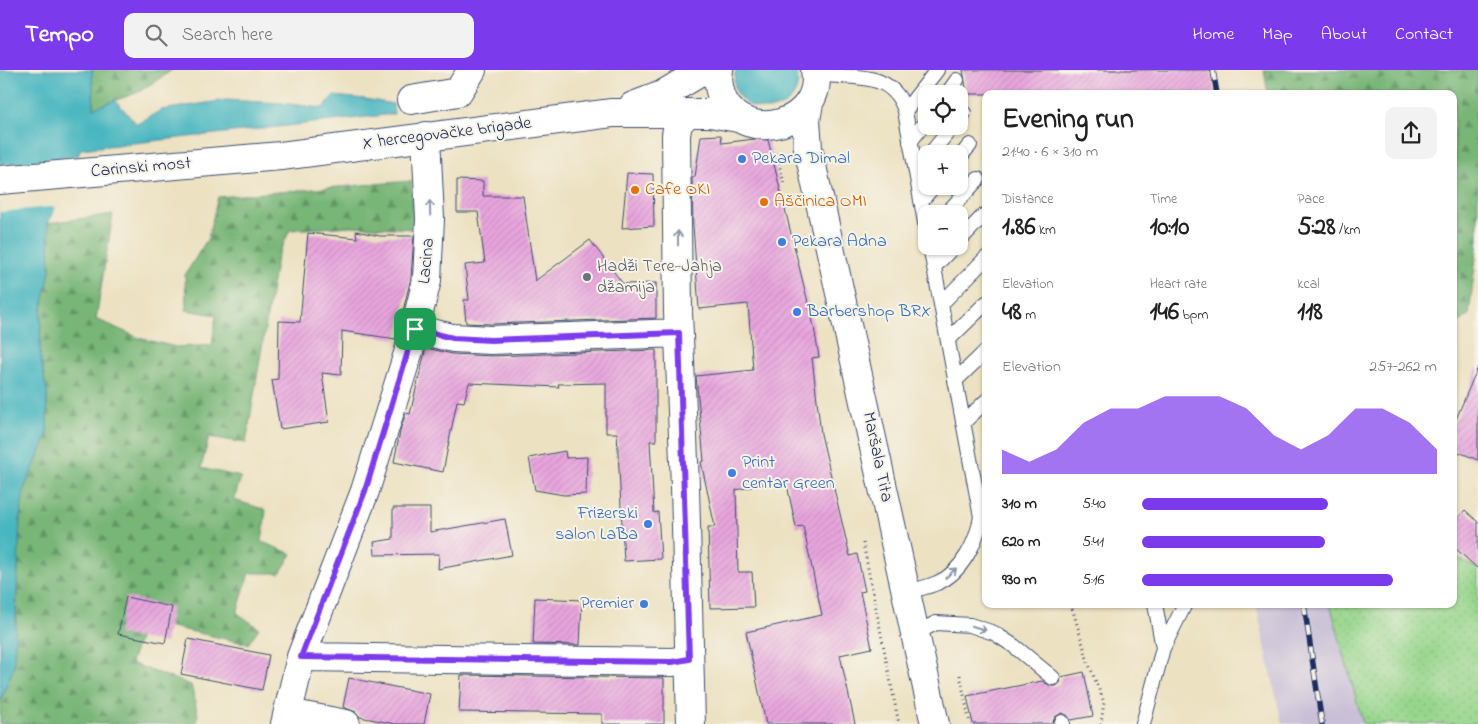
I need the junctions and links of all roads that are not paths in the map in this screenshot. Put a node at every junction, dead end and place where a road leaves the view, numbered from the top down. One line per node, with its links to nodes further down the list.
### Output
1 (472, 70): 8 (street)
2 (704, 70): 11 (street, X hercegovačke brigade)
3 (719, 70): 13 (street)
4 (937, 70): 10 (lane)
5 (815, 72): 9 (street, Maršala Tita); 10 (lane)
6 (958, 80): 7 (lane)
7 (954, 85)
8 (411, 100)
9 (809, 103): 17 (street); 27 (street, Maršala Tita)
10 (905, 111): 18 (lane)
11 (612, 113): 12 (street, X hercegovačke brigade); 16 (street, X hercegovačke brigade)
12 (688, 113): 13 (street, X hercegovačke brigade); 41 (street, one-way to 12)
13 (738, 118): 17 (street, X hercegovačke brigade)
14 (918, 132): 18 (lane)
15 (946, 135): 20 (lane)
16 (426, 136): 22 (street, X hercegovačke brigade); 40 (street, Lacina, one-way to 16)
17 (771, 136): 27 (street, Maršala Tita)
18 (910, 142): 24 (lane)
19 (970, 144): 21 (lane)
20 (937, 145)
21 (968, 147)
22 (281, 156): 26 (street, Carinski most)
23 (918, 168): 24 (lane)
24 (915, 172): 29 (lane)
25 (978, 179): 31 (lane)
26 (0, 180)
27 (817, 191): 47 (street, Maršala Tita)
28 (926, 195): 29 (lane)
29 (921, 201): 30 (lane)
30 (922, 205)
31 (954, 205)
32 (982, 217): 33 (lane)
33 (968, 232)
34 (932, 255): 37 (lane)
35 (945, 255): 37 (lane)
36 (982, 262): 38 (lane)
37 (934, 267): 38 (lane)
38 (941, 304): 42 (lane)
39 (982, 307): 42 (lane)
40 (415, 329): 41 (street); 52 (street, Lacina)
41 (679, 333): 53 (street)
42 (948, 340): 44 (lane)
43 (982, 355): 44 (lane)
44 (955, 381): 46 (lane)
45 (982, 405): 46 (lane)
46 (963, 423): 47 (lane, one-way to 46)
47 (907, 592): 50 (street, Maršala Tita)
48 (1156, 608): 51 (lane)
49 (1183, 608): 51 (lane)
50 (916, 633): 54 (lane, one-way to 54); 58 (street, Maršala Tita)
51 (1164, 648): 59 (lane)
52 (301, 657): 53 (street); 55 (street, Lacina)
53 (689, 659): 57 (street)
54 (1053, 678)
55 (287, 719): 56 (street)
56 (346, 724)
57 (691, 724)
58 (936, 724)
59 (1143, 724)

